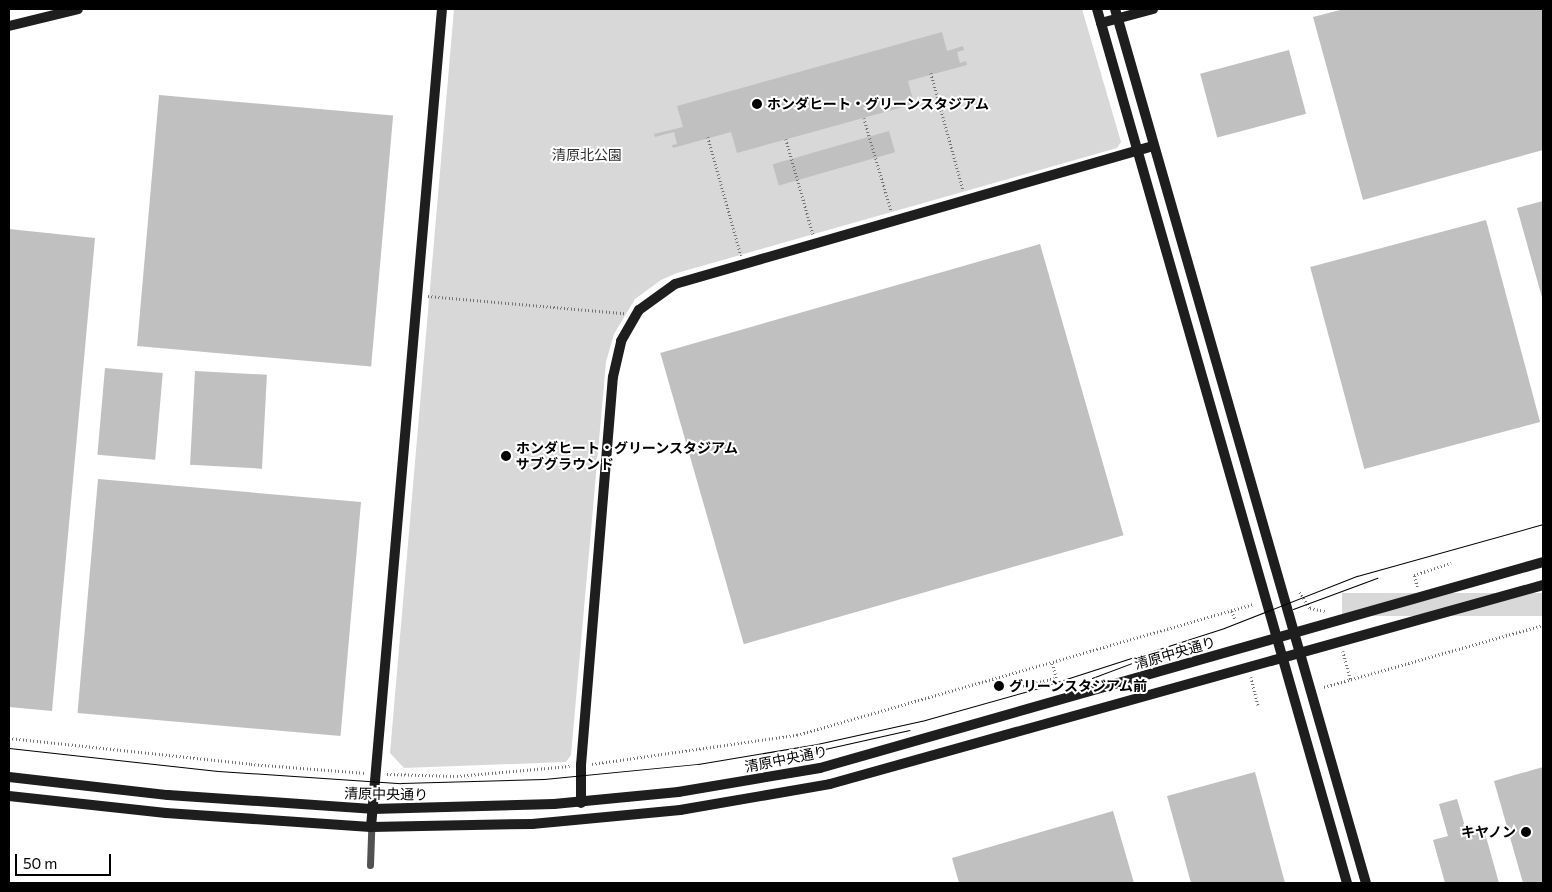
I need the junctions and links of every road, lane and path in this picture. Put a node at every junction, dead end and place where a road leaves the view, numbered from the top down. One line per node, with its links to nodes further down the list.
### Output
1 (78, 9): 7 (street)
2 (442, 9): 46 (street)
3 (1097, 9): 6 (street)
4 (1152, 9): 5 (street)
5 (1116, 14): 6 (street); 12 (street)
6 (1101, 24): 13 (street)
7 (9, 26)
8 (930, 73): 14 (path)
9 (864, 118): 15 (path)
10 (708, 137): 17 (path)
11 (786, 139): 16 (path)
12 (1154, 146): 13 (street); 32 (street)
13 (1137, 151): 33 (street); 49 (street)
14 (965, 193)
15 (892, 214)
16 (814, 236)
17 (741, 256)
18 (426, 296): 19 (path)
19 (627, 313)
20 (1543, 562): 32 (street, 清原中央通り)
21 (1451, 563): 24 (path)
22 (1424, 585): 24 (path)
23 (1543, 585): 35 (street)
24 (1417, 587): 25 (path)
25 (1410, 589)
26 (1300, 592): 28 (path)
27 (1254, 604): 29 (path)
28 (1330, 610)
29 (1232, 611): 30 (path); 37 (path)
30 (1235, 619)
31 (1543, 625): 39 (path)
32 (1295, 633): 33 (street, 清原中央通り); 35 (street)
33 (1276, 639): 36 (street); 49 (street, 清原中央通り)
34 (1342, 650): 39 (path)
35 (1301, 654): 36 (street); 54 (street)
36 (1282, 660): 51 (street); 53 (street)
37 (1052, 662): 40 (path); 44 (path)
38 (1250, 675): 42 (path)
39 (1351, 680): 41 (path)
40 (1023, 686)
41 (1324, 687)
42 (1258, 705)
43 (9, 738): 46 (path)
44 (592, 764)
45 (570, 766): 46 (path)
46 (376, 774): 50 (street)
47 (9, 777): 50 (street, 清原中央通り)
48 (9, 796): 51 (street)
49 (581, 803): 50 (street, 清原中央通り)
50 (372, 809): 51 (street)
51 (371, 827): 52 (lane)
52 (370, 865)
53 (1346, 883)
54 (1366, 883)

